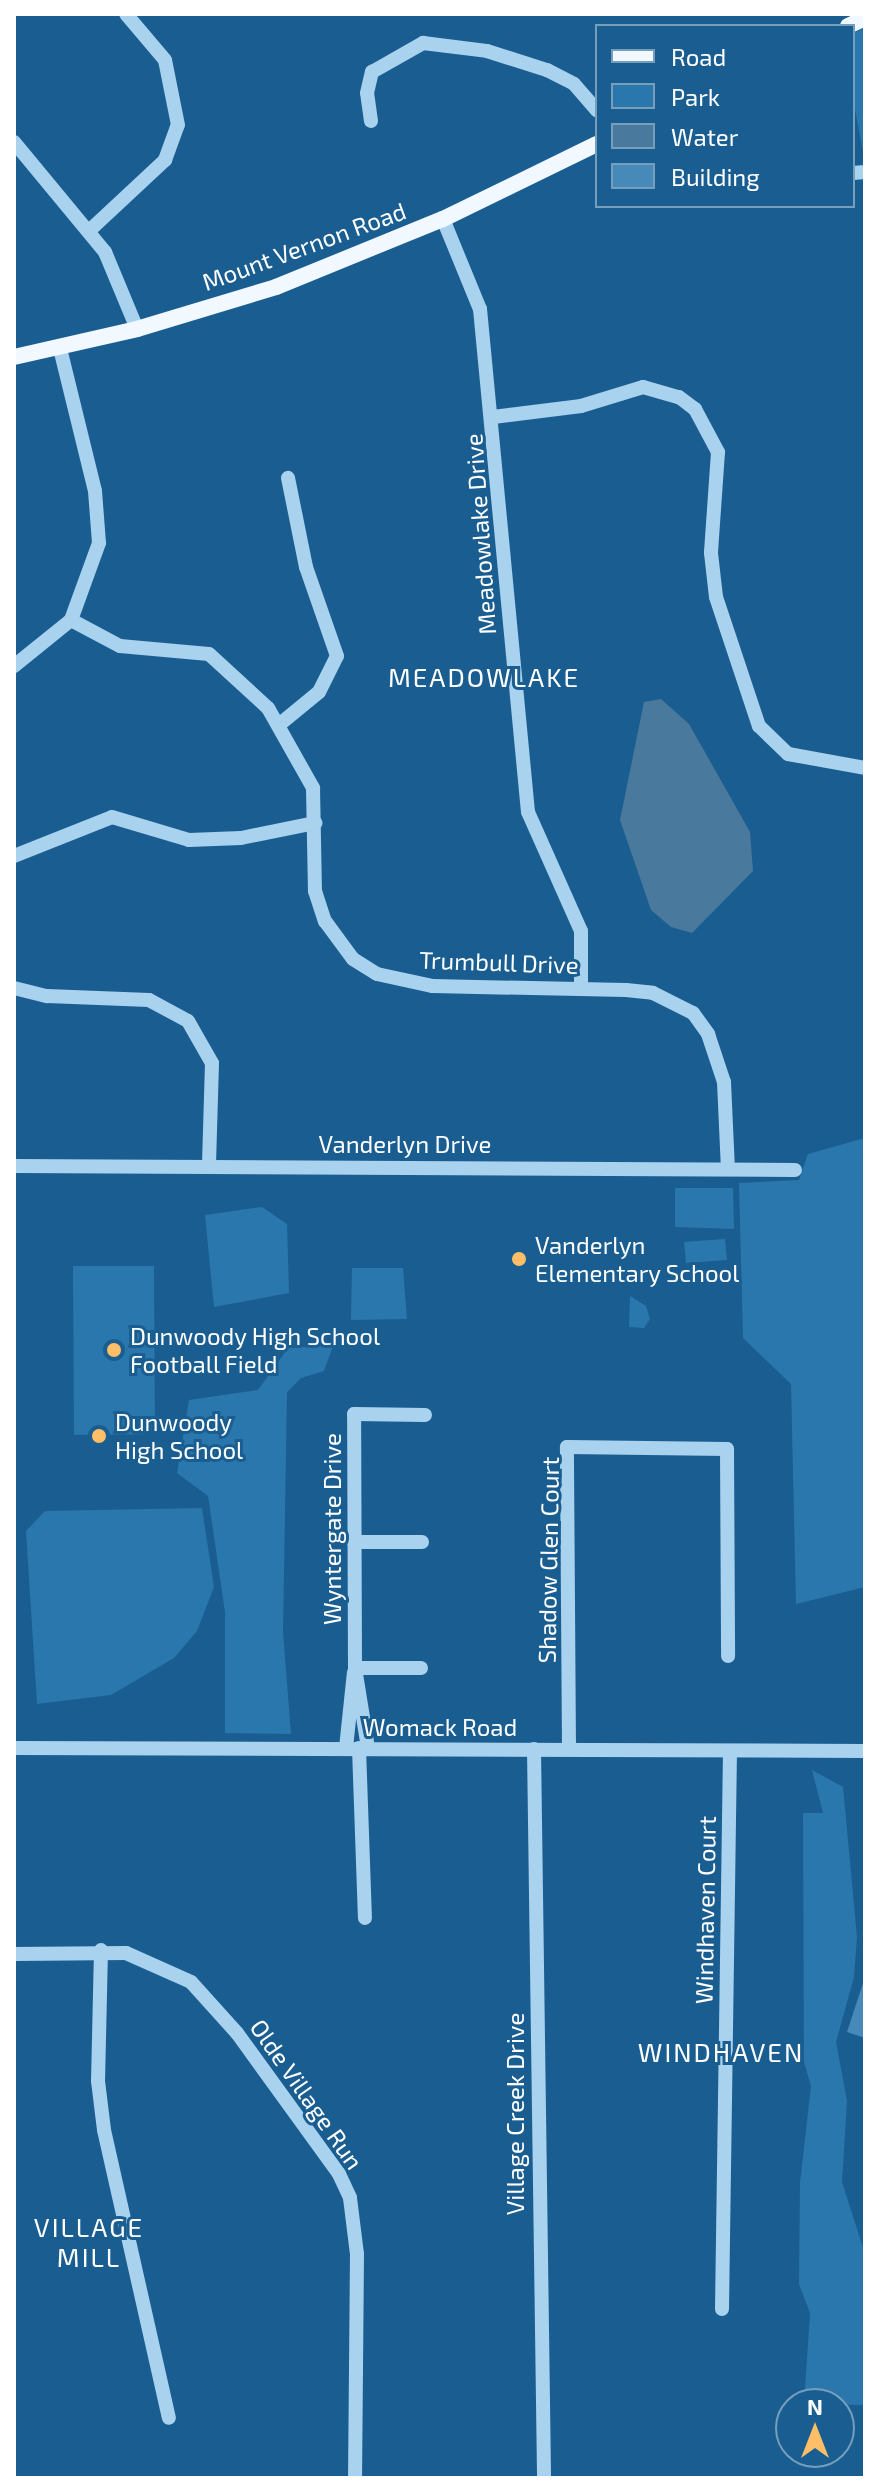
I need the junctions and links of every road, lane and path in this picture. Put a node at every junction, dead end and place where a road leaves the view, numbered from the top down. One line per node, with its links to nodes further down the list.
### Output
1 (126, 14): 9 (street)
2 (595, 108): 3 (street)
3 (371, 121)
4 (14, 142): 9 (street)
5 (595, 145): 7 (main road, Mount Vernon Road)
6 (595, 152): 7 (street)
7 (575, 155): 8 (main road, Mount Vernon Road)
8 (443, 219): 10 (main road, Mount Vernon Road); 13 (street, Meadowlake Drive)
9 (90, 230): 10 (street)
10 (137, 329): 11 (main road, Mount Vernon Road)
11 (60, 348): 12 (main road, Mount Vernon Road); 15 (street)
12 (14, 357)
13 (493, 417): 18 (street); 21 (street, Meadowlake Drive)
14 (288, 478): 17 (street)
15 (71, 620): 16 (street); 17 (street, Trumbull Drive)
16 (14, 666)
17 (280, 724): 19 (street, Trumbull Drive)
18 (865, 768)
19 (315, 823): 20 (street); 21 (street, Trumbull Drive)
20 (14, 856)
21 (581, 986): 25 (street, Trumbull Drive)
22 (14, 988): 24 (street)
23 (14, 1166): 24 (street, Vanderlyn Drive)
24 (209, 1166): 25 (street, Vanderlyn Drive)
25 (728, 1169): 26 (street, Vanderlyn Drive)
26 (795, 1170)
27 (425, 1415): 28 (street, Wyntergate Drive)
28 (354, 1542): 29 (street); 31 (street, Wyntergate Drive)
29 (422, 1542)
30 (728, 1656): 36 (street, Shadow Glen Court)
31 (355, 1668): 32 (street); 34 (street, Wyntergate Drive)
32 (421, 1668)
33 (14, 1748): 34 (street, Womack Road)
34 (358, 1748): 35 (street, Womack Road); 39 (street, Wyntergate Drive)
35 (534, 1749): 36 (street, Womack Road); 45 (street, Village Creek Drive)
36 (569, 1749): 37 (street, Womack Road)
37 (730, 1751): 38 (street, Womack Road); 42 (street, Windhaven Court)
38 (865, 1751)
39 (365, 1918)
40 (101, 1950): 41 (street, Olde Village Run); 43 (street); 44 (street, Olde Village Run)
41 (14, 1954)
42 (722, 2309)
43 (169, 2418)
44 (355, 2478)
45 (544, 2478)

